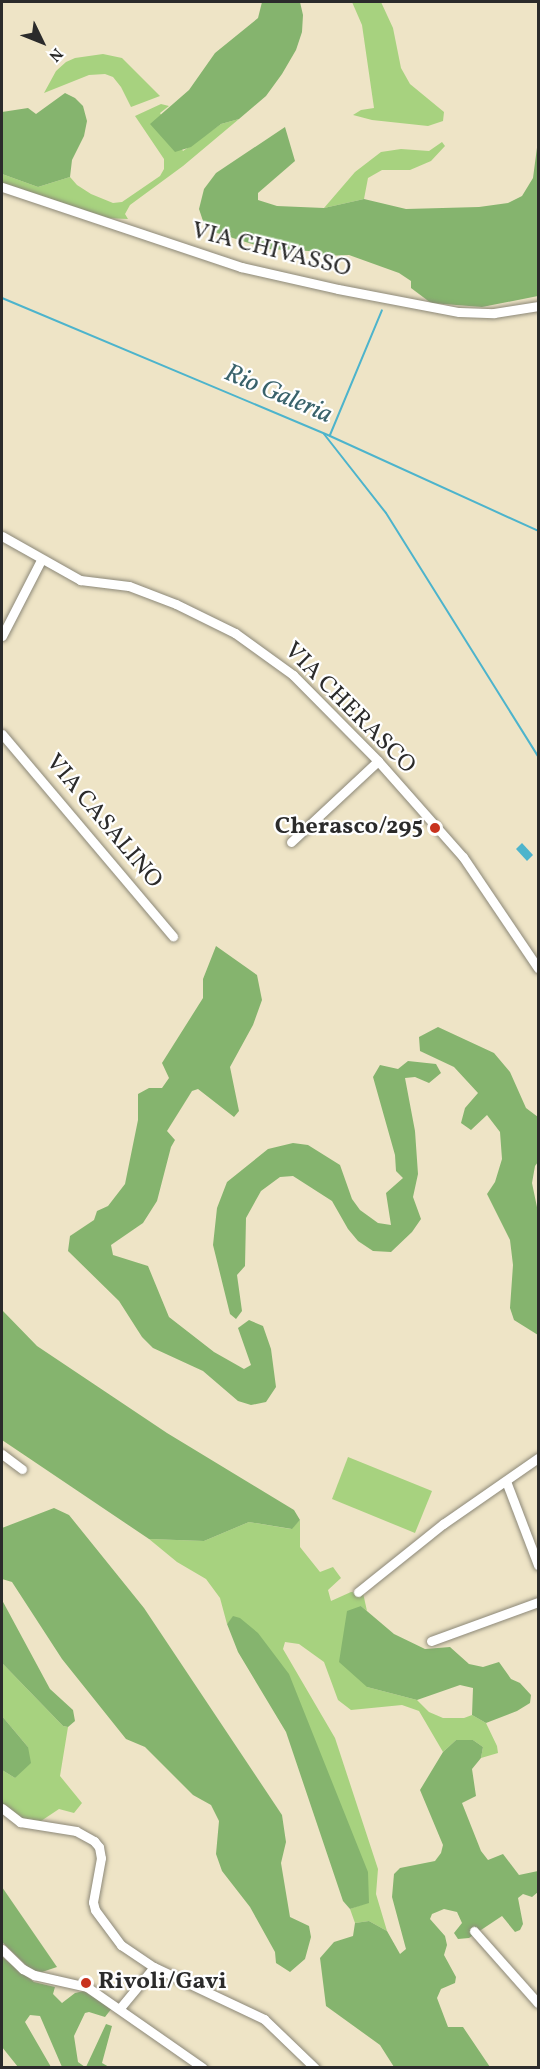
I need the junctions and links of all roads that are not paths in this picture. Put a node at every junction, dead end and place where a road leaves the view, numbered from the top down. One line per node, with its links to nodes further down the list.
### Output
1 (2, 187): 2 (street, VIA CHIVASSO)
2 (538, 306)
3 (2, 536): 4 (street, VIA CHERASCO)
4 (41, 560): 5 (street); 7 (street, VIA CHERASCO)
5 (2, 636)
6 (2, 734): 9 (street, VIA CASALINO)
7 (378, 761): 8 (street); 10 (street, VIA CHERASCO)
8 (291, 842)
9 (173, 936)
10 (538, 968)
11 (2, 1455): 13 (street)
12 (538, 1458): 14 (street)
13 (22, 1469)
14 (506, 1480): 15 (street); 16 (street)
15 (538, 1565)
16 (358, 1592)
17 (538, 1602): 18 (street)
18 (431, 1641)
19 (2, 1808): 22 (street)
20 (474, 1931): 23 (street)
21 (2, 1949): 24 (street)
22 (154, 1967): 24 (street); 26 (street)
23 (538, 2003)
24 (120, 2008): 25 (street)
25 (202, 2067)
26 (315, 2067)

